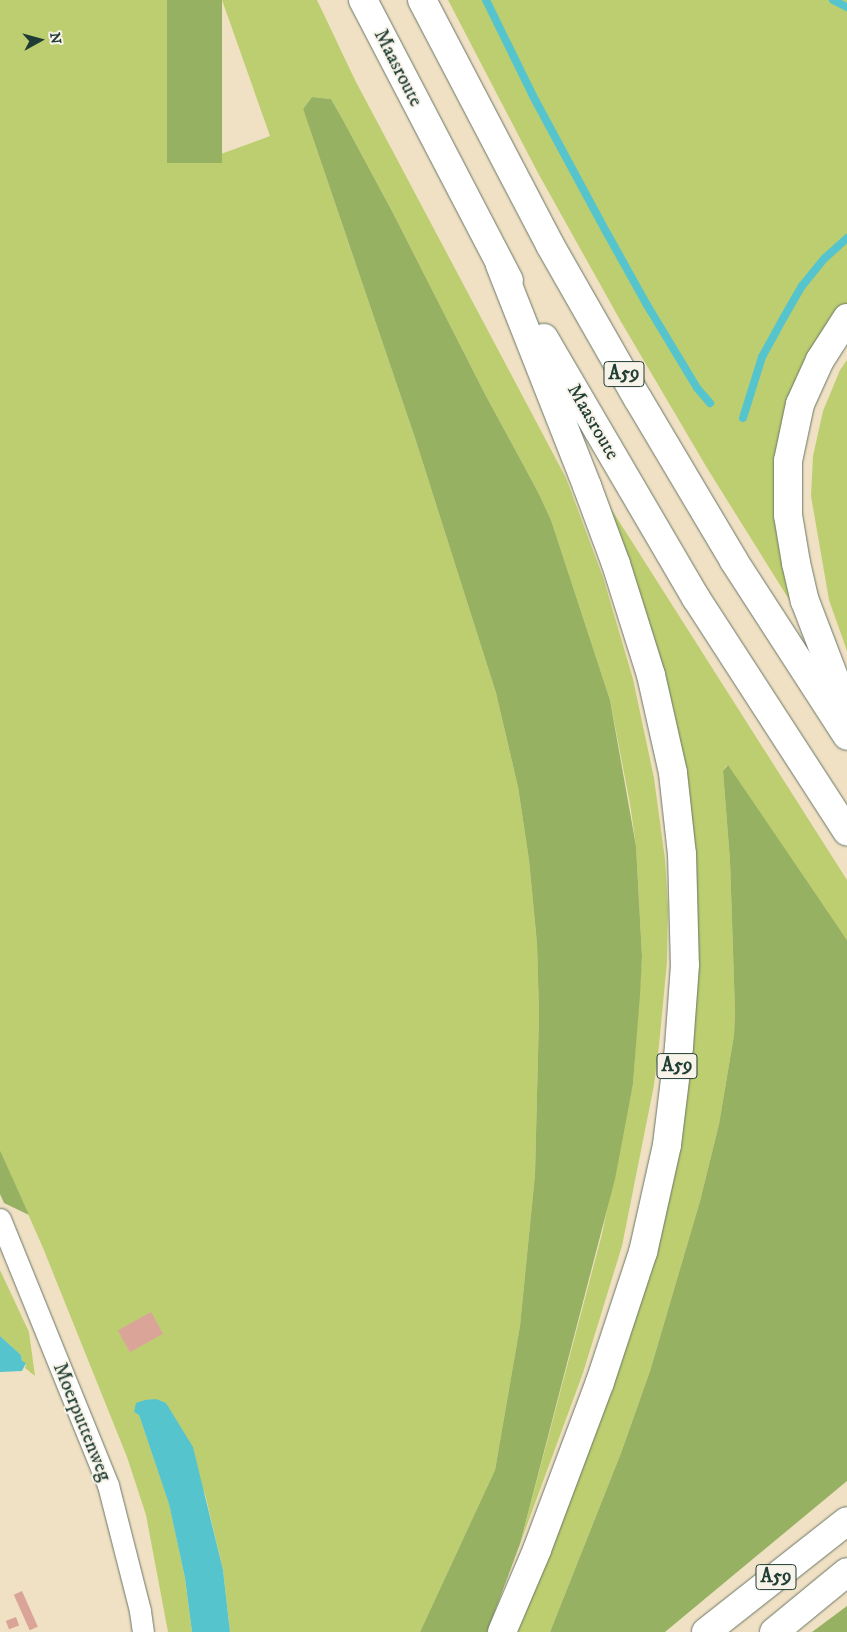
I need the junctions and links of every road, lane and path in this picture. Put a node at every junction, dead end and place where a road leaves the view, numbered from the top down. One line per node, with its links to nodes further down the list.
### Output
1 (363, 0): 3 (highway, Maasroute / A59)
2 (422, 0): 6 (highway, A59)
3 (500, 265): 7 (highway, Maasroute / A59); 12 (highway, A59)
4 (847, 318): 5 (highway)
5 (847, 711)
6 (847, 736)
7 (847, 831)
8 (0, 1219): 11 (street, Moerputtenweg)
9 (847, 1521): 13 (highway, A59)
10 (847, 1572): 14 (highway, A59)
11 (142, 1632)
12 (502, 1632)
13 (706, 1632)
14 (774, 1632)

